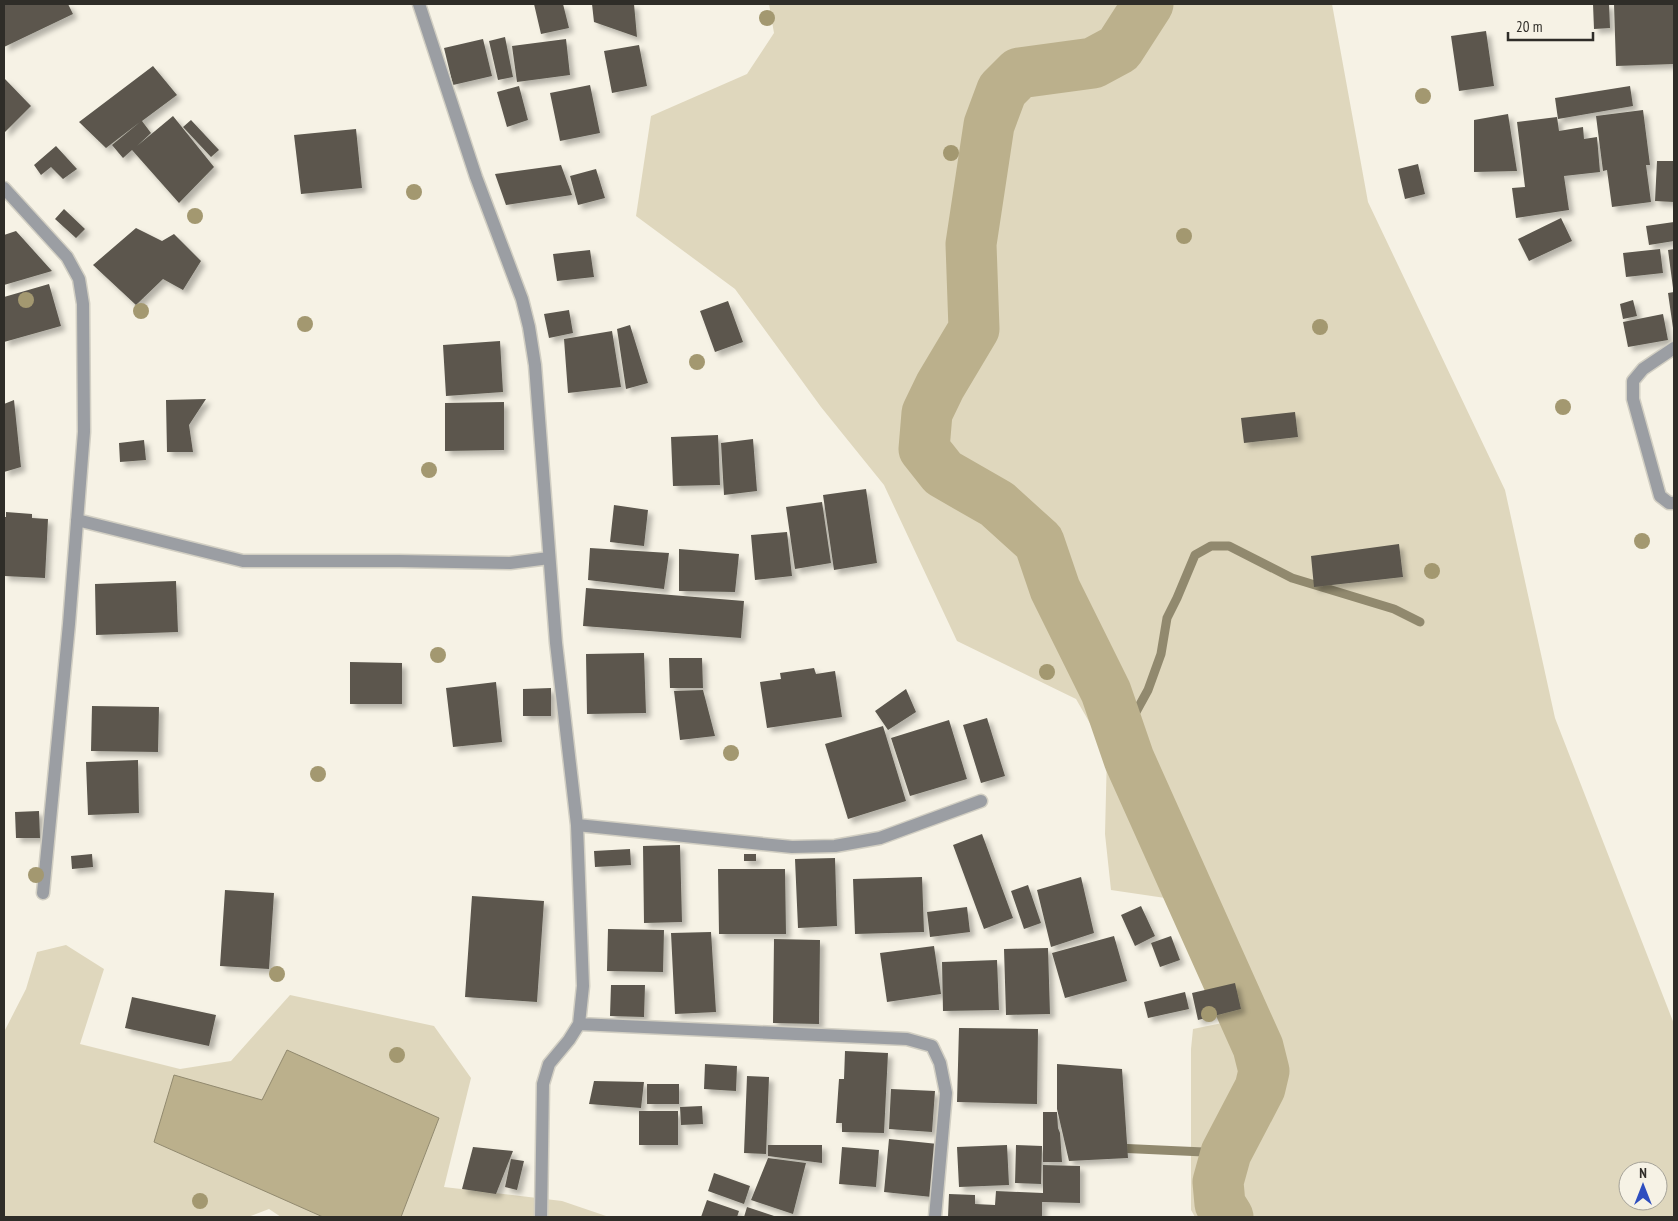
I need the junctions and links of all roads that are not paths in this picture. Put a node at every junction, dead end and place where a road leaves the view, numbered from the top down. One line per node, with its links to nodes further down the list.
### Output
1 (419, 4): 6 (street)
2 (4, 188): 5 (street)
3 (1674, 348): 4 (street)
4 (1674, 503)
5 (77, 520): 6 (street); 9 (street)
6 (550, 558): 8 (street)
7 (981, 801): 8 (street)
8 (577, 825): 10 (street)
9 (43, 893)
10 (579, 1024): 11 (street); 12 (street)
11 (542, 1217)
12 (935, 1217)

